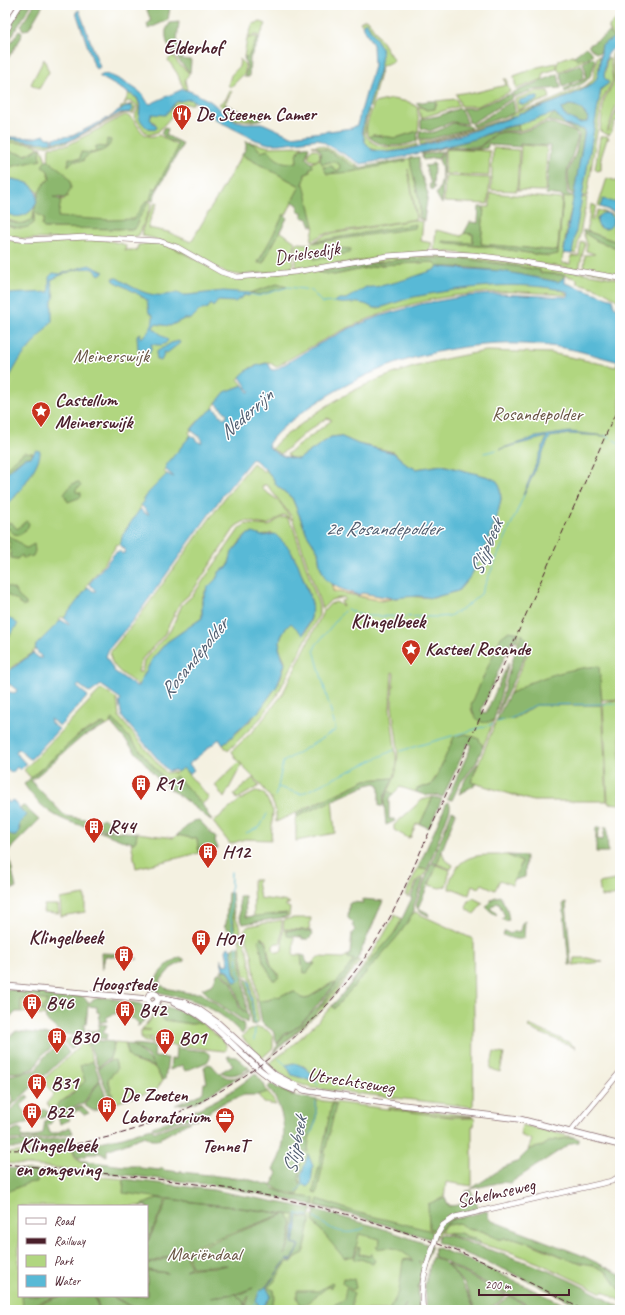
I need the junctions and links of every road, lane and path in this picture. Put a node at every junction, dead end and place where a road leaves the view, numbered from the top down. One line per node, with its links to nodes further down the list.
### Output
1 (20, 5): 5 (street)
2 (12, 6): 3 (street); 4 (street)
3 (5, 12)
4 (5, 18)
5 (11, 19): 6 (street); 7 (street)
6 (5, 28)
7 (5, 34)
8 (5, 237): 9 (street, Drielsedijk)
9 (620, 278)
10 (5, 986): 12 (main road, Utrechtseweg)
11 (620, 1072): 12 (street)
12 (570, 1132): 13 (main road, Utrechtseweg)
13 (620, 1145)
14 (620, 1176): 15 (street, Schelmseweg, bridge)
15 (423, 1310)

